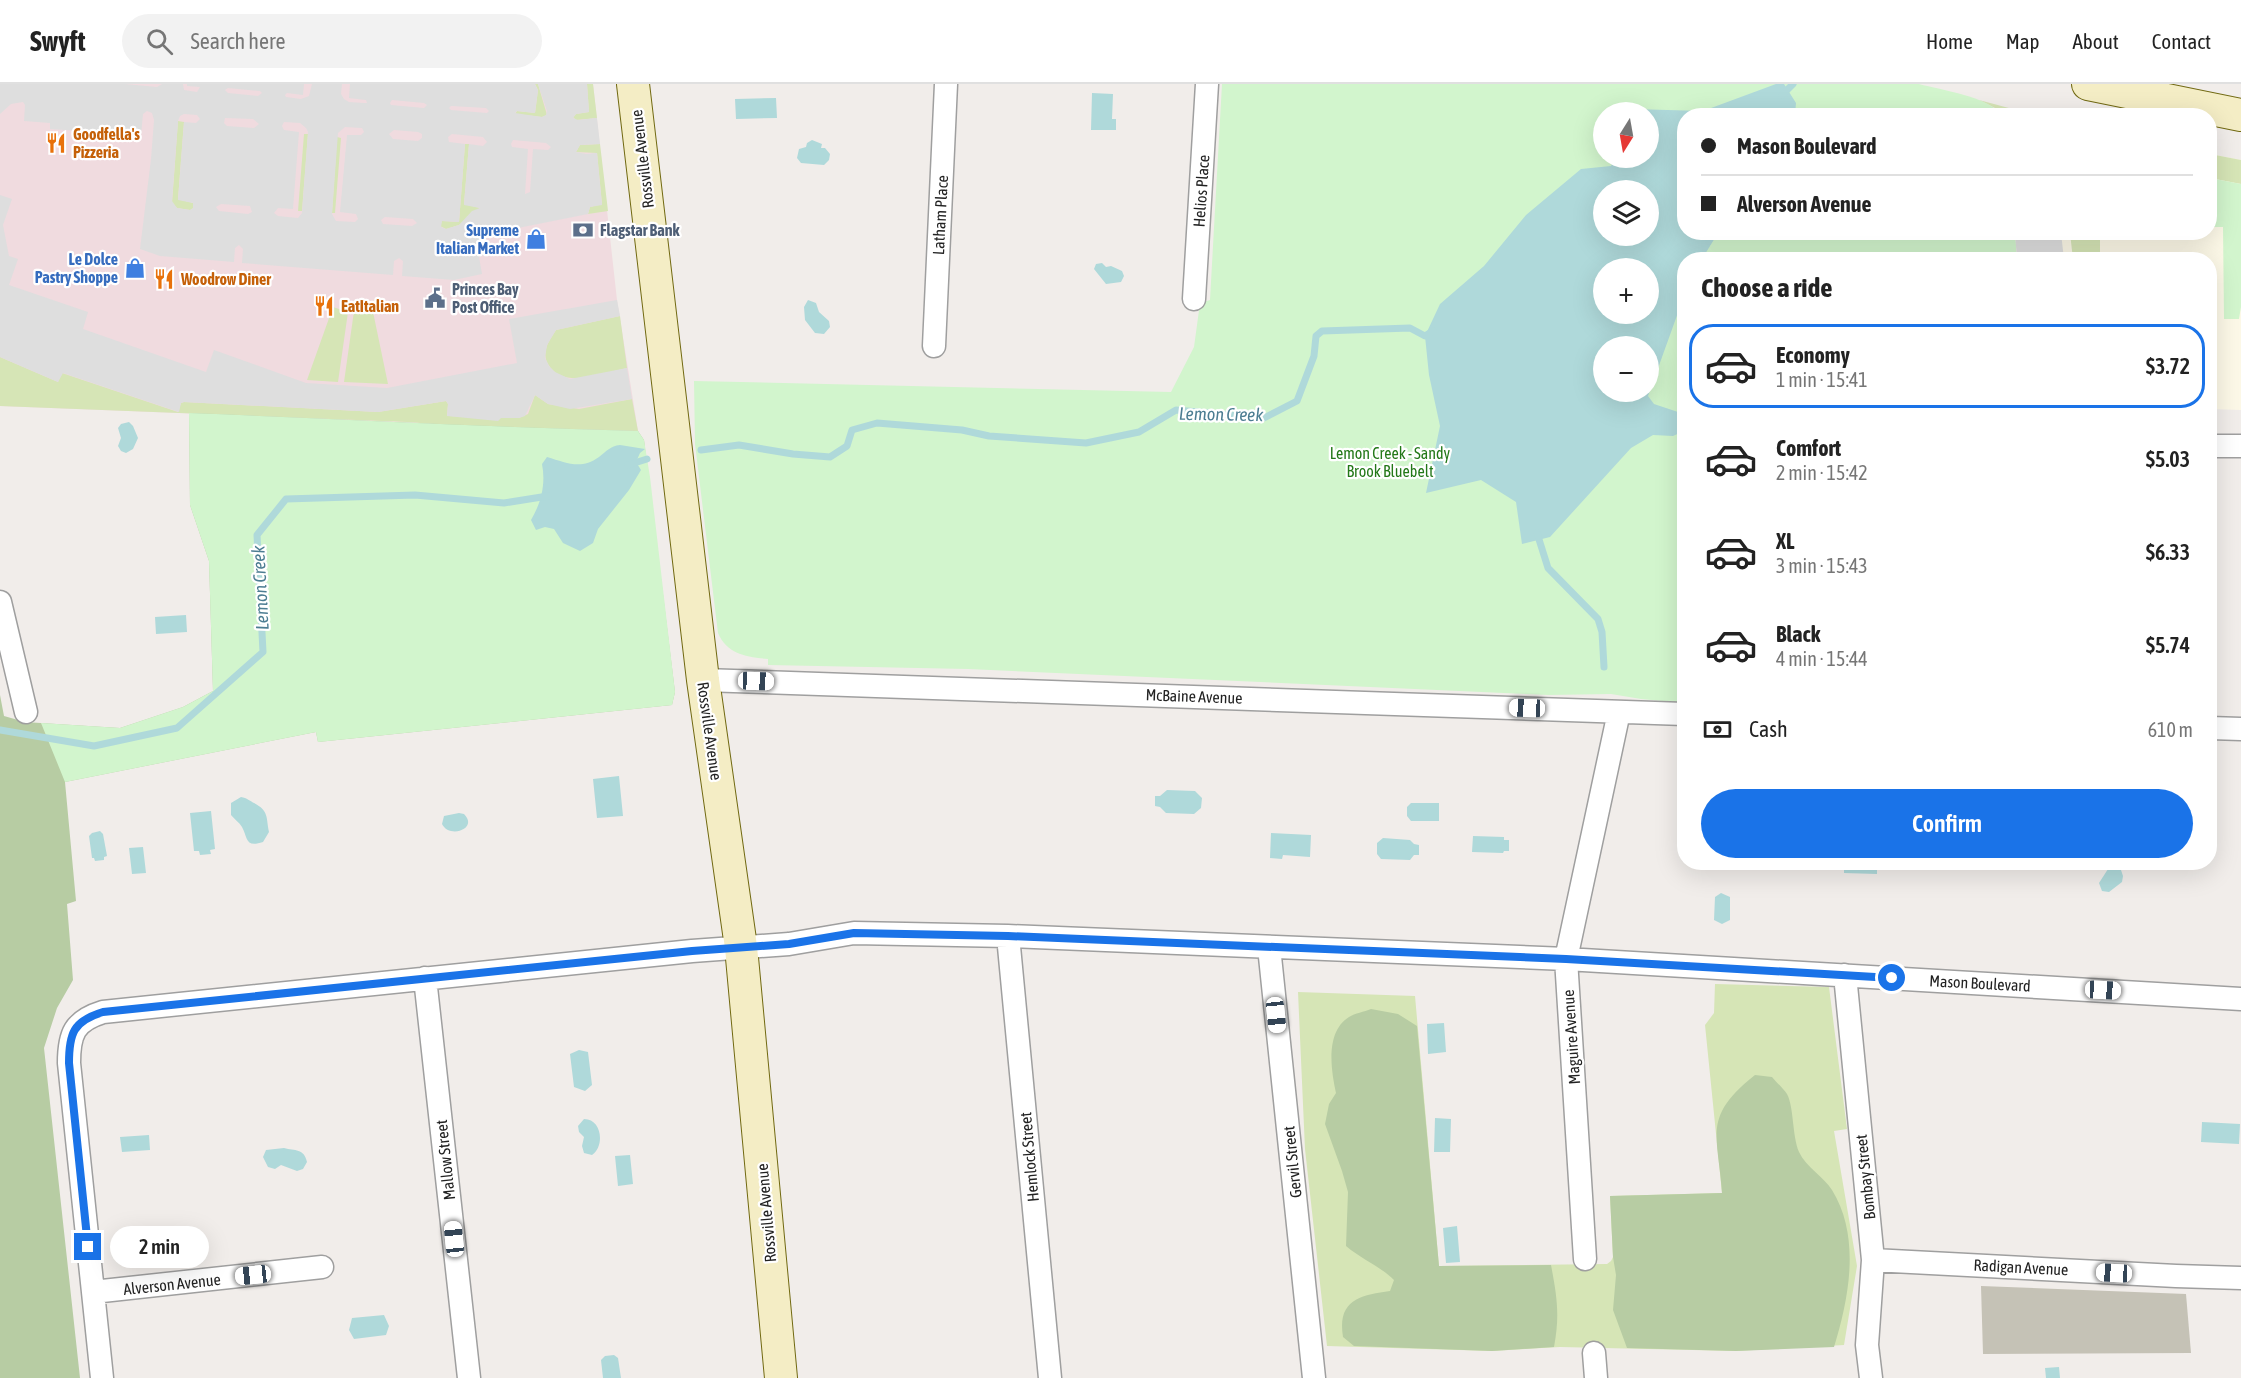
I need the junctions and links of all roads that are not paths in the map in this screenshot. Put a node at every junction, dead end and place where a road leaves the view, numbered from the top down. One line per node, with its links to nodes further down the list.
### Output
1 (633, 84): 13 (street, Rossville Avenue)
2 (946, 84): 9 (street, Latham Place)
3 (1208, 84): 8 (street, Helios Place)
4 (2088, 84): 5 (street)
5 (2203, 108)
6 (2217, 111): 7 (street)
7 (2241, 116)
8 (1194, 299)
9 (934, 346)
10 (2217, 446): 11 (street)
11 (2241, 446)
12 (0, 602): 14 (street)
13 (703, 680): 15 (street, McBaine Avenue); 20 (street, Rossville Avenue)
14 (26, 712)
15 (1619, 712): 16 (street, McBaine Avenue); 22 (street, Maguire Avenue)
16 (1677, 714)
17 (2217, 728): 18 (street)
18 (2241, 729)
19 (1008, 936): 20 (street, Mason Boulevard); 21 (street, Mason Boulevard); 35 (street, Hemlock Street)
20 (741, 947): 24 (street, Mason Boulevard); 34 (street, Rossville Avenue)
21 (1269, 947): 22 (street, Mason Boulevard); 36 (street, Gervil Street)
22 (1566, 959): 23 (street, Mason Boulevard); 26 (street, Maguire Avenue)
23 (1845, 975): 25 (street, Mason Boulevard); 27 (street, Bombay Street)
24 (425, 978): 30 (street, Mason Boulevard); 33 (street, Mallow Street)
25 (2241, 999)
26 (1585, 1259)
27 (1873, 1260): 29 (street, Radigan Avenue); 38 (street, Bombay Street)
28 (322, 1267): 30 (street, Alverson Avenue)
29 (2241, 1278)
30 (93, 1292): 32 (street)
31 (1594, 1353): 37 (street)
32 (102, 1378)
33 (469, 1378)
34 (781, 1378)
35 (1050, 1378)
36 (1314, 1378)
37 (1596, 1378)
38 (1871, 1378)

